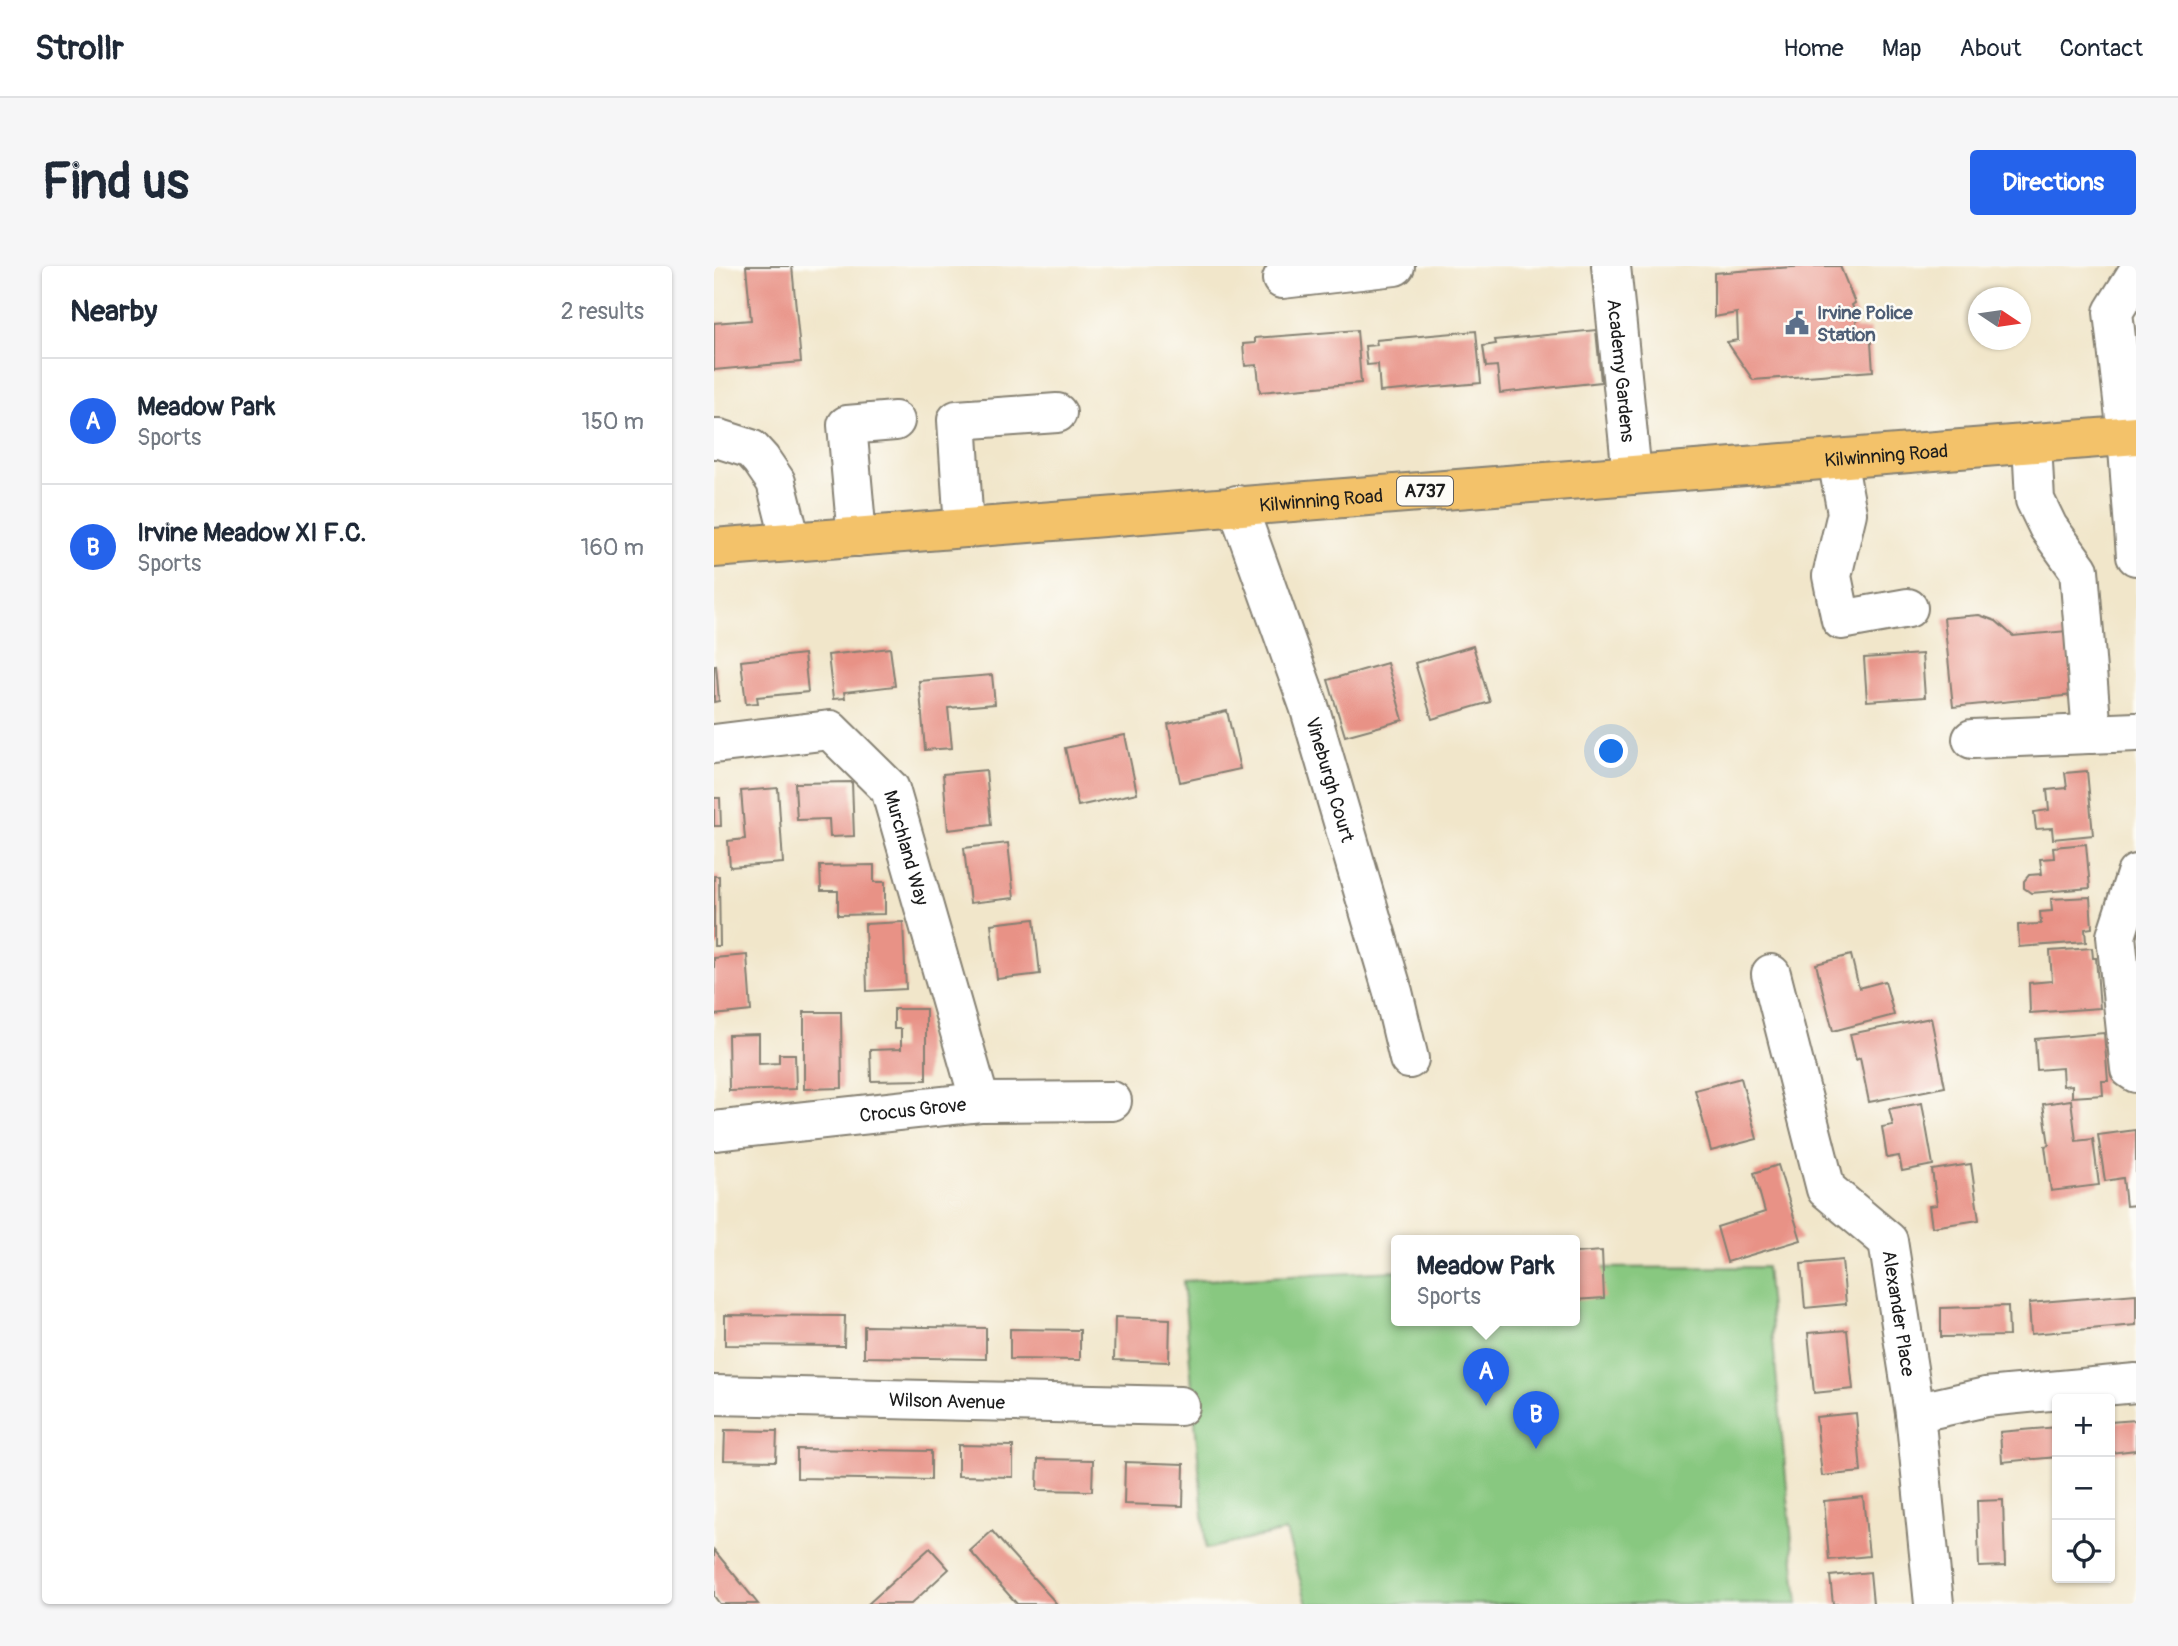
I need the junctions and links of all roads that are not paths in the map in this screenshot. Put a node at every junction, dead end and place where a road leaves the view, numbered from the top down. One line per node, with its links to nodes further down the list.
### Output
1 (1395, 266): 4 (street)
2 (1611, 266): 11 (street, Academy Gardens)
3 (2136, 275): 7 (street)
4 (1282, 279)
5 (1057, 413): 13 (street)
6 (895, 421): 14 (street)
7 (2131, 435): 9 (main road, Kilwinning Road / A737); 17 (street)
8 (714, 439): 15 (street)
9 (2032, 443): 10 (main road, Kilwinning Road / A737); 20 (street)
10 (1837, 459): 11 (main road, Kilwinning Road / A737); 18 (street)
11 (1632, 475): 12 (main road, Kilwinning Road / A737)
12 (1237, 505): 13 (main road, Kilwinning Road / A737); 25 (street, Vineburgh Court)
13 (964, 528): 14 (main road, Kilwinning Road / A737)
14 (857, 537): 15 (main road, Kilwinning Road / A737)
15 (791, 542): 16 (main road, Kilwinning Road / A737)
16 (714, 548)
17 (2136, 556)
18 (1908, 608)
19 (2136, 732): 20 (street)
20 (2092, 734): 21 (street)
21 (1972, 739)
22 (714, 744): 28 (street, Murchland Way)
23 (2136, 874): 26 (street)
24 (1771, 974): 33 (street, Alexander Place)
25 (1409, 1059)
26 (2136, 1073)
27 (1112, 1101): 28 (street, Crocus Grove)
28 (980, 1102): 29 (street, Crocus Grove)
29 (714, 1131)
30 (2136, 1383): 33 (street)
31 (714, 1395): 32 (street, Wilson Avenue)
32 (1180, 1406)
33 (1915, 1413): 34 (street, Alexander Place)
34 (1934, 1604)

